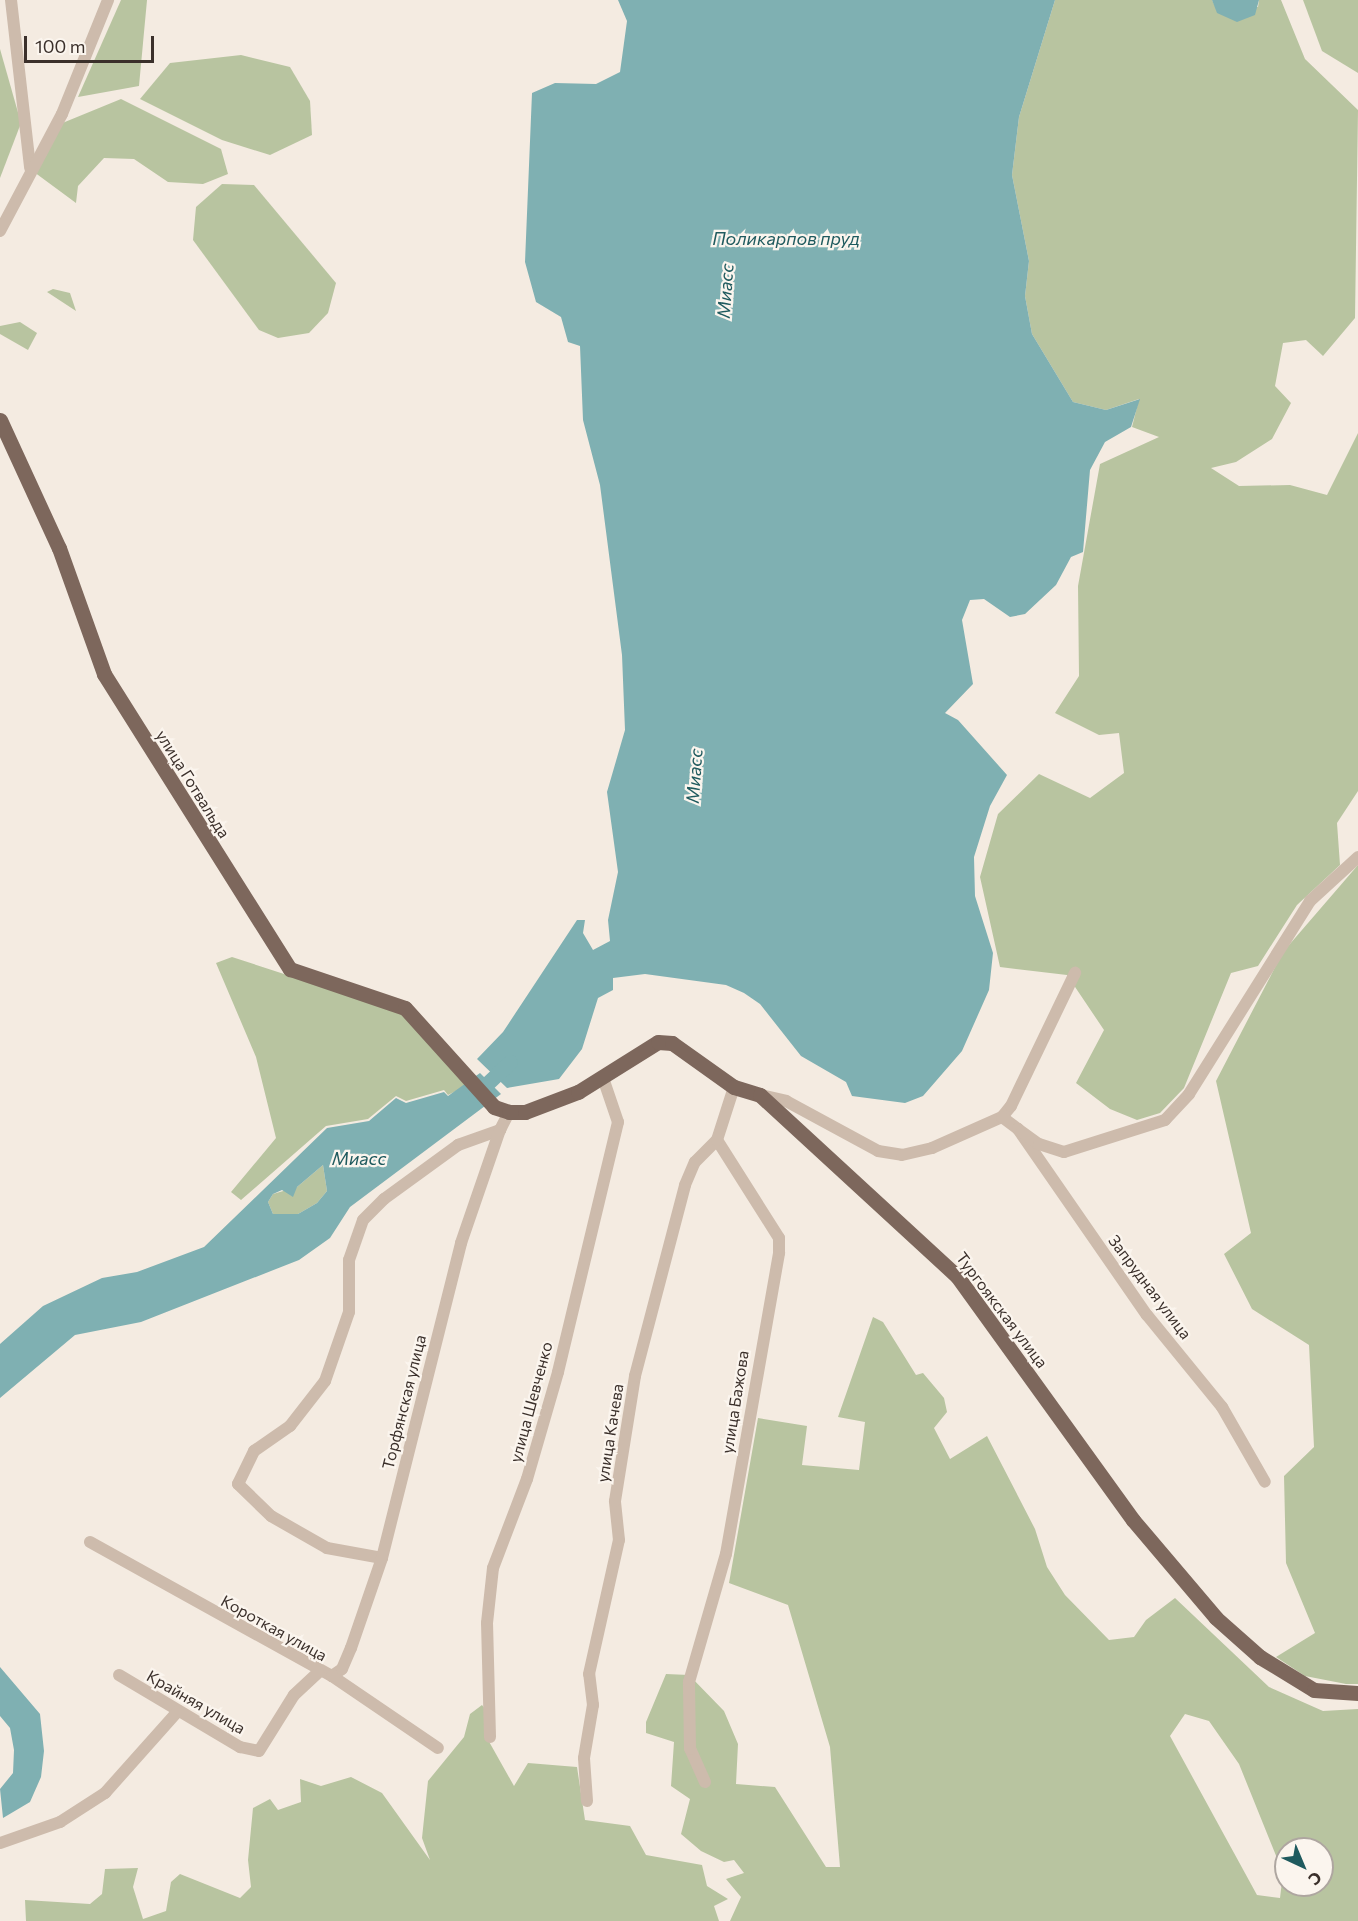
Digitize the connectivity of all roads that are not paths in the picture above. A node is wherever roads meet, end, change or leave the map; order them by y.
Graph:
1 (10, 0) edge
2 (108, 0) edge
3 (30, 169) junction
4 (0, 231) edge
5 (0, 420) edge
6 (1358, 857) edge
7 (1075, 973) dead end
8 (603, 1078) junction
9 (734, 1087) junction
10 (760, 1095) junction
11 (509, 1112) junction
12 (1002, 1117) junction
13 (1018, 1129) junction
14 (500, 1130) junction
15 (717, 1140) junction
16 (1265, 1482) dead end
17 (90, 1542) dead end
18 (382, 1558) junction
19 (318, 1673) junction
20 (119, 1675) dead end
21 (332, 1676) junction
22 (1358, 1693) edge
23 (178, 1711) junction
24 (490, 1737) dead end
25 (438, 1748) dead end
26 (705, 1782) dead end
27 (587, 1801) dead end
28 (0, 1843) edge

1 - 3 street
2 - 3 street
3 - 4 street
5 - 11 main road, улица Готвальда
6 - 13 street
7 - 12 street
8 - 9 main road, Тургоякская улица
8 - 11 main road, Тургоякская улица
8 - 24 street, улица Шевченко
9 - 10 main road, Тургоякская улица
9 - 15 street, улица Качева
10 - 12 street
10 - 22 main road, Тургоякская улица
11 - 14 street, Торфянская улица
12 - 13 street, Запрудная улица
13 - 16 street, Запрудная улица
14 - 18 street, Торфянская улица
14 - 18 street
15 - 26 street, улица Бажова
15 - 27 street, улица Качева
17 - 19 street, Короткая улица
18 - 21 street, Торфянская улица
19 - 21 street, Короткая улица
19 - 23 street, Крайняя улица
20 - 23 street, Крайняя улица
21 - 25 street, Короткая улица
23 - 28 street

